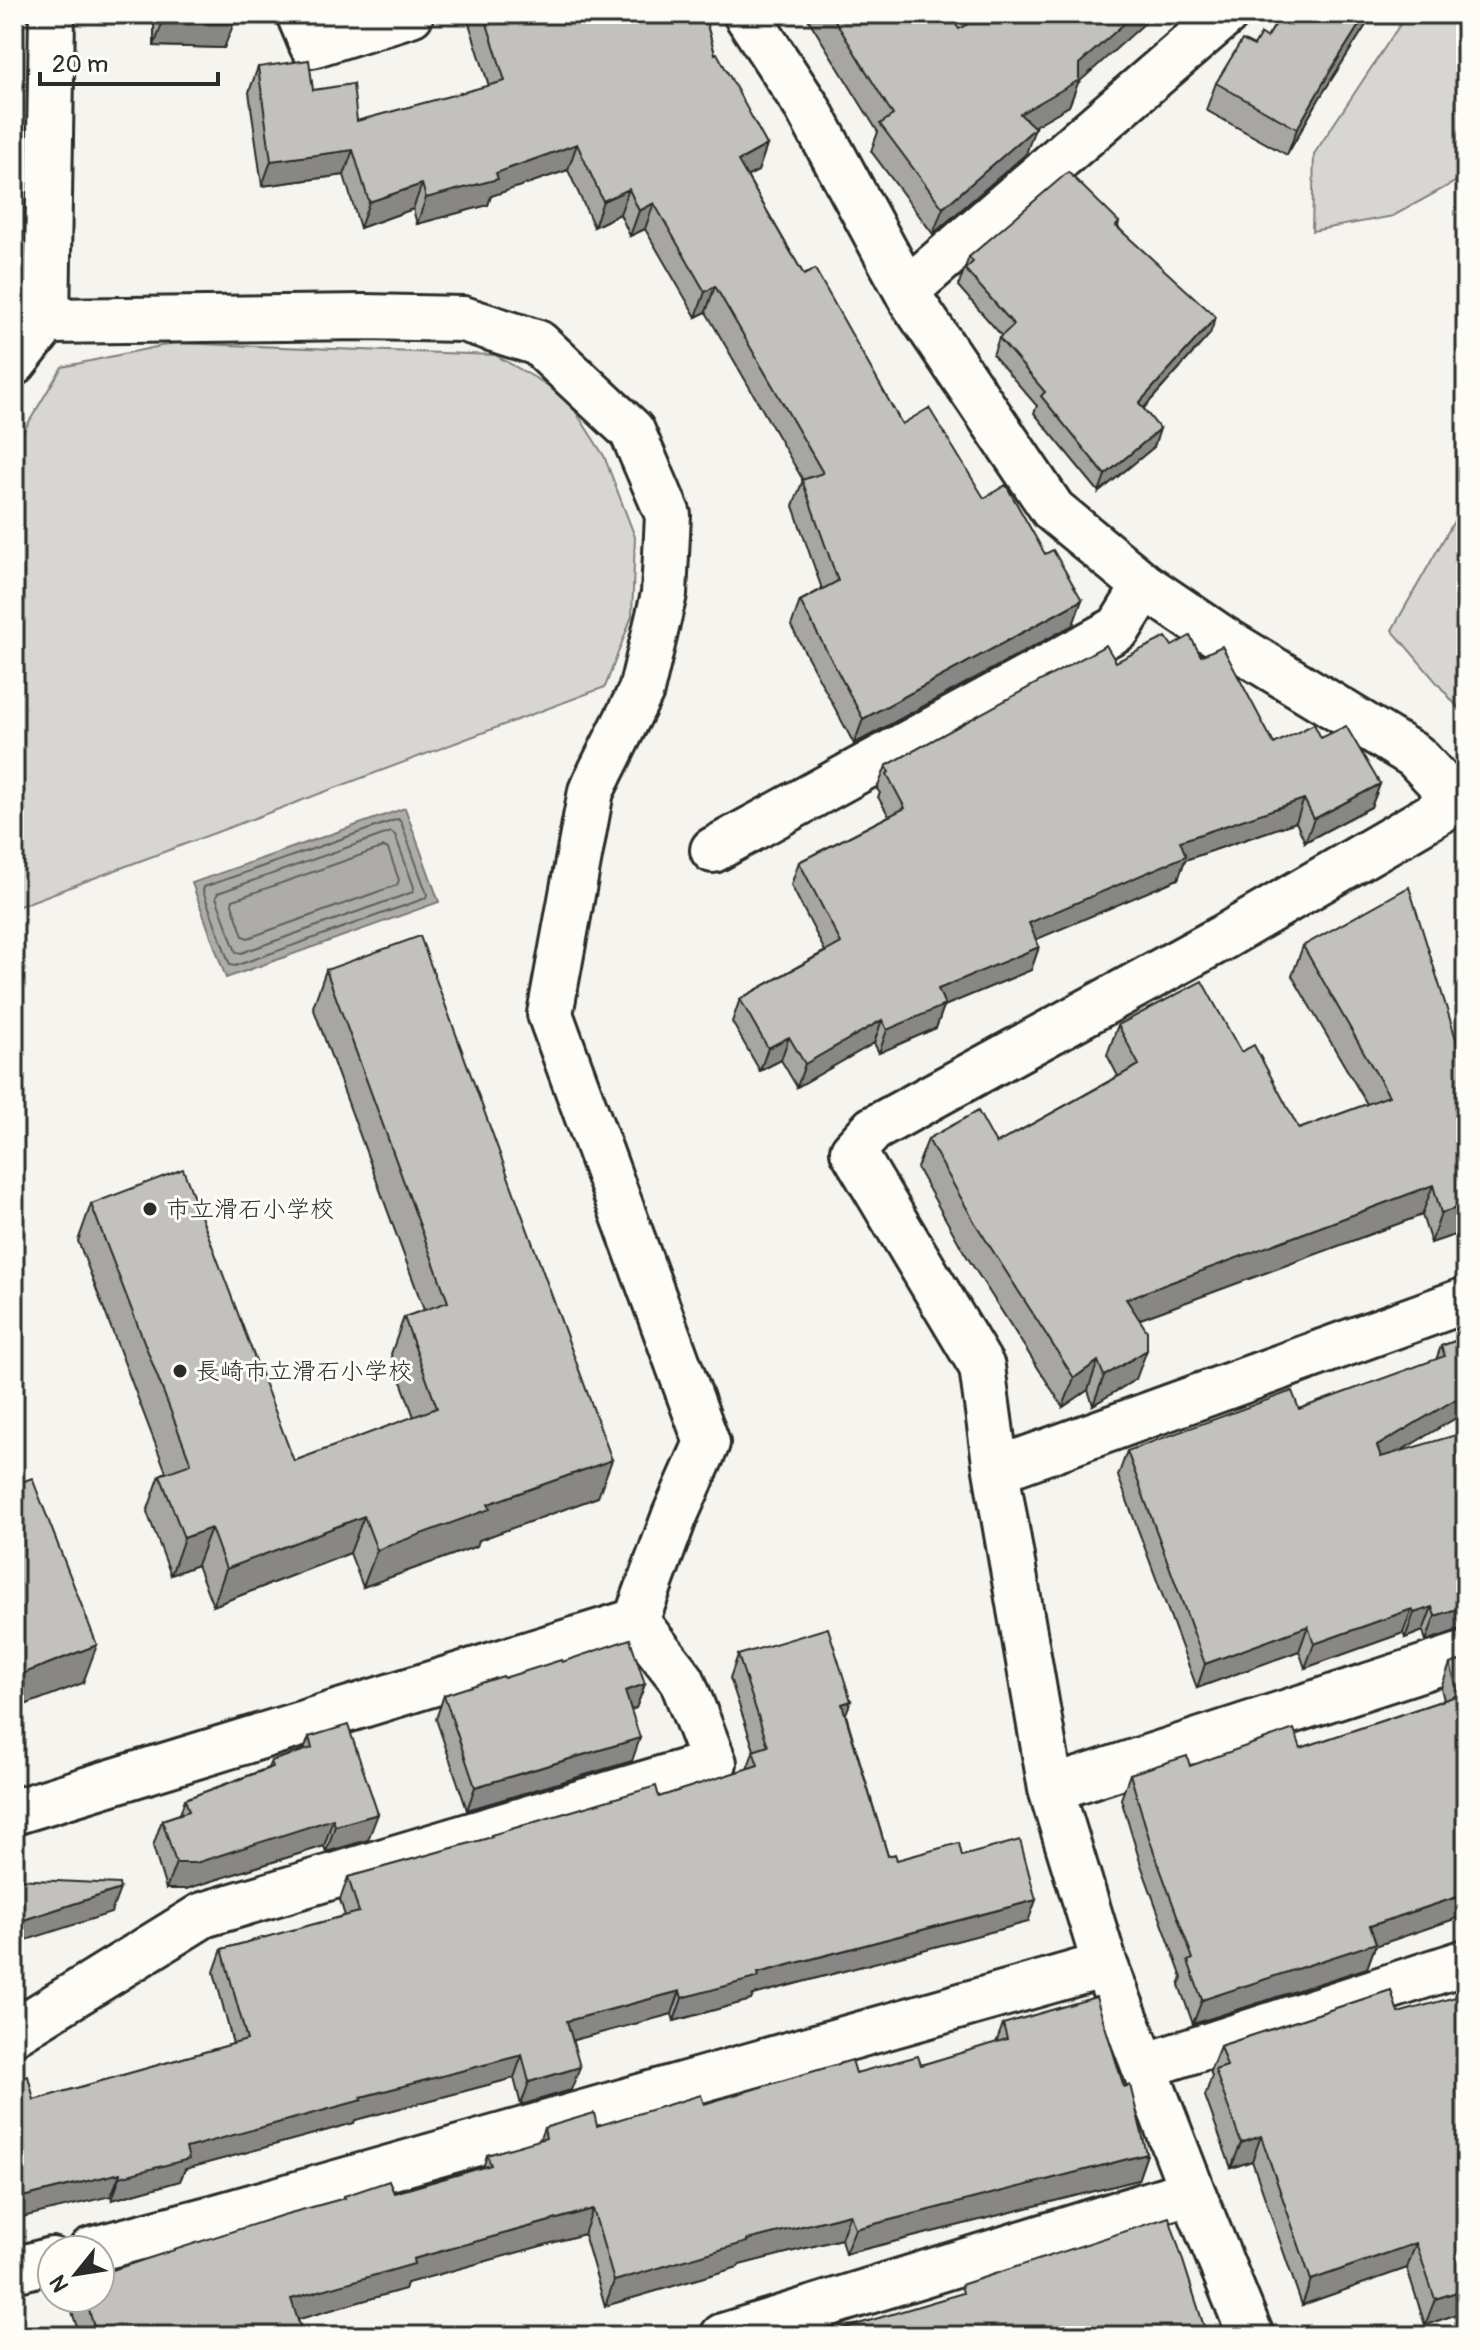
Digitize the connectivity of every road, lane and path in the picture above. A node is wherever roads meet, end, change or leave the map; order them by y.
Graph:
1 (52, 14) edge
2 (299, 14) edge
3 (411, 14) edge
4 (746, 14) edge
5 (1226, 14) edge
6 (907, 290) junction
7 (47, 321) junction
8 (14, 363) edge
9 (1145, 586) junction
10 (713, 850) dead end
11 (1466, 1300) edge
12 (996, 1470) junction
13 (636, 1621) junction
14 (1466, 1654) edge
15 (1051, 1789) junction
16 (14, 1812) edge
17 (1466, 1962) edge
18 (1105, 1965) junction
19 (14, 2032) edge
20 (1145, 2066) junction
21 (1192, 2191) junction
22 (116, 2243) edge
23 (36, 2264) edge
24 (14, 2270) edge
25 (723, 2336) edge
26 (1251, 2336) edge

1 - 7 street
2 - 3 street
4 - 6 street
5 - 6 street
6 - 9 street
7 - 8 street
7 - 13 street
9 - 10 street
9 - 12 street
11 - 12 street
12 - 15 street
13 - 16 street
13 - 19 street
14 - 15 street
15 - 18 street
17 - 20 street
18 - 20 street
18 - 22 street
20 - 21 street
21 - 25 street
21 - 26 street
23 - 24 street

